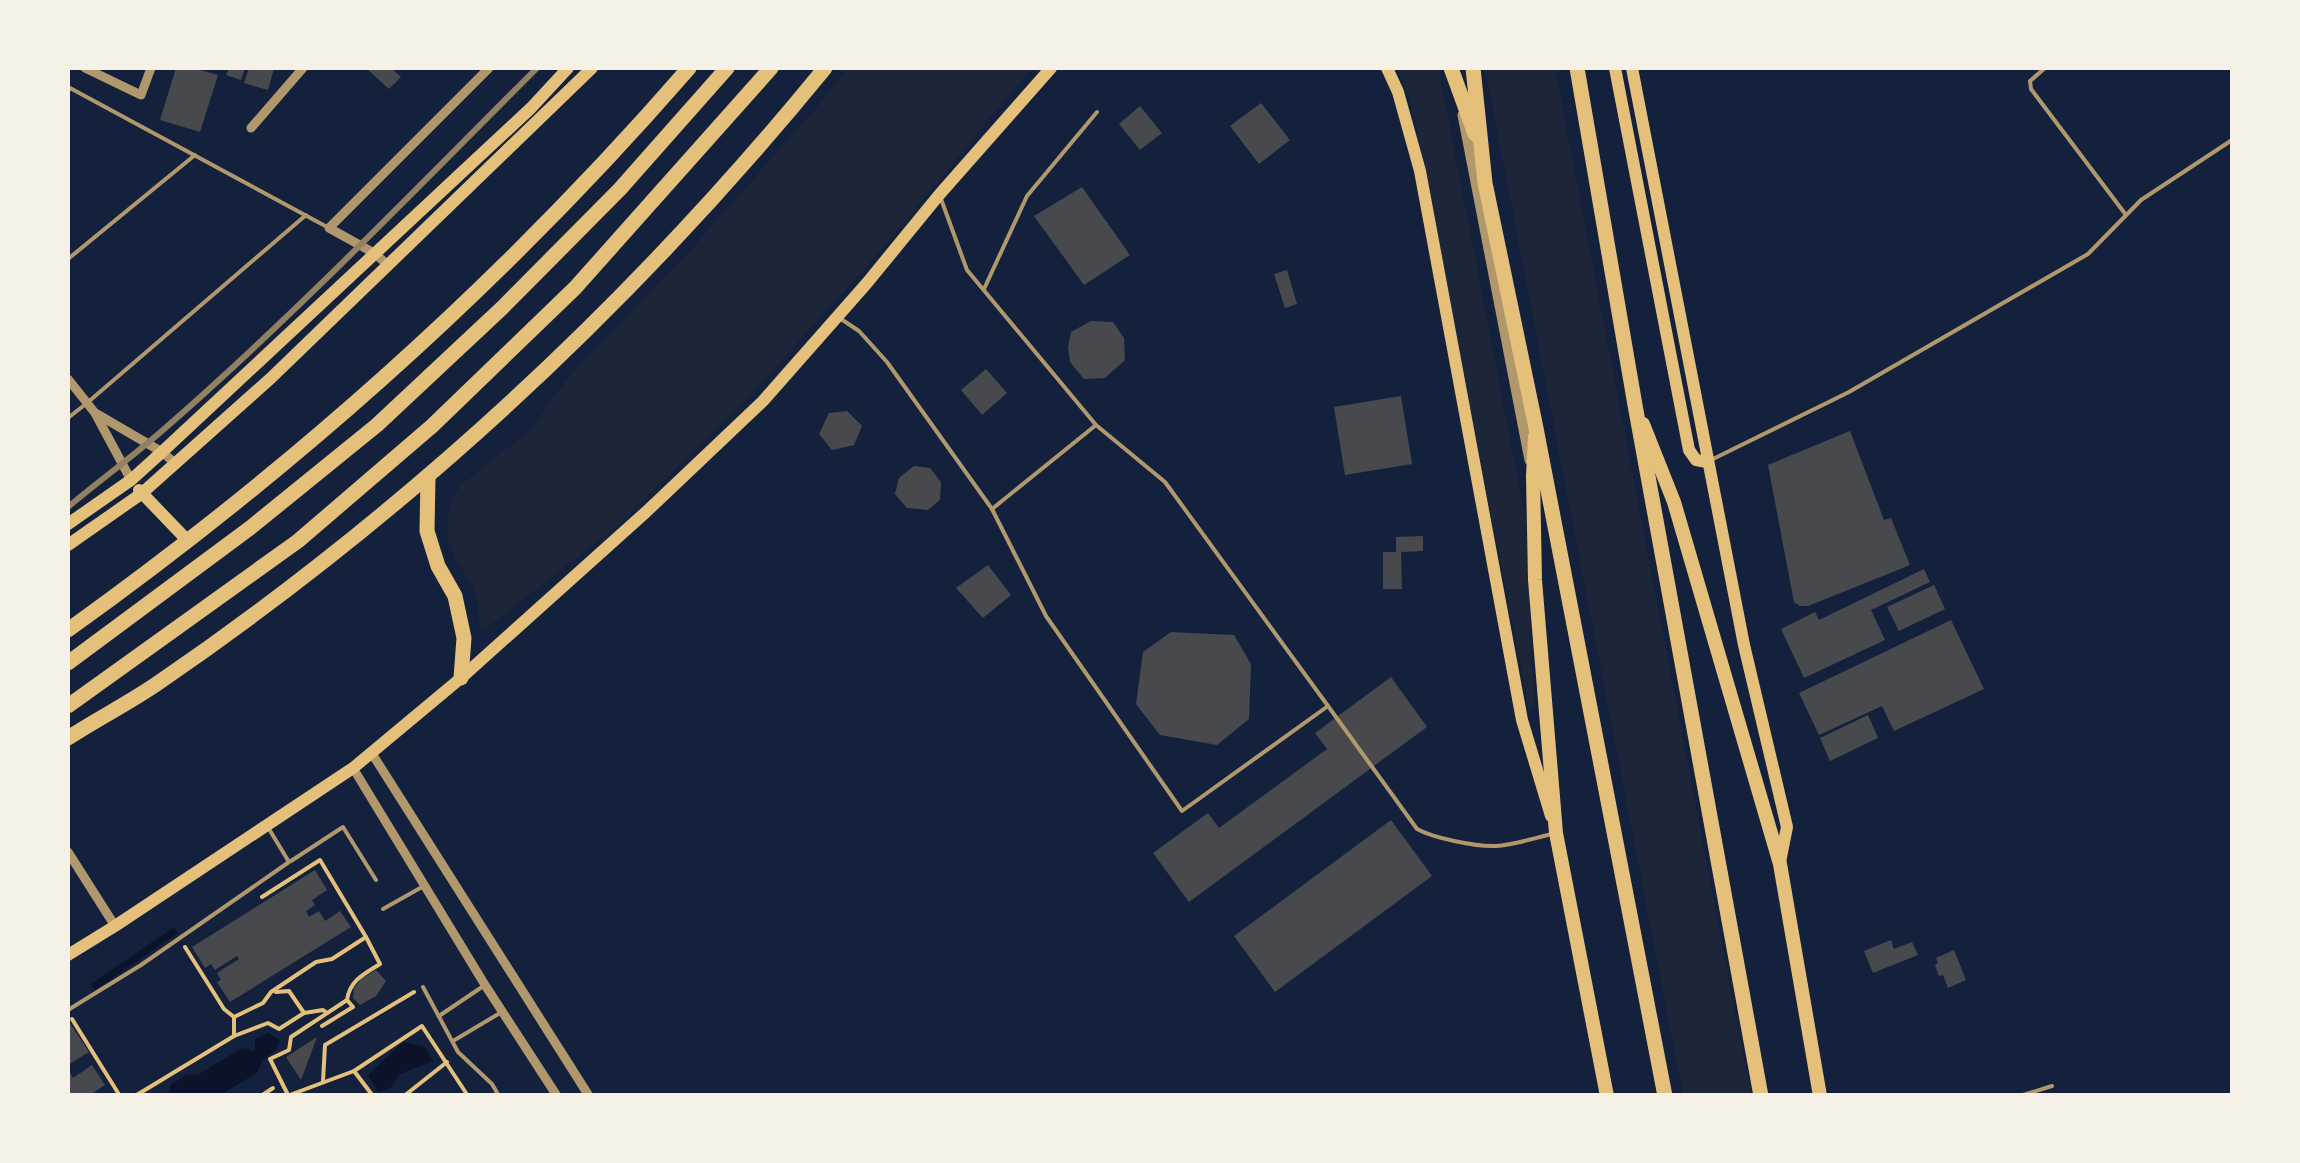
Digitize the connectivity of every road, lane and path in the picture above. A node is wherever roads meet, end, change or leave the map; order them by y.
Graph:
1 (86, 68) edge
2 (151, 68) edge
3 (303, 68) edge
4 (489, 68) edge
5 (568, 68) edge
6 (592, 68) edge
7 (689, 68) edge
8 (727, 68) edge
9 (771, 68) edge
10 (809, 68) edge
11 (824, 68) edge
12 (1050, 68) edge
13 (1387, 68) edge
14 (1451, 68) edge
15 (1472, 68) edge
16 (1578, 68) edge
17 (1614, 68) edge
18 (1632, 68) edge
19 (2045, 68) edge
20 (1457, 86) junction
21 (68, 90) edge
22 (806, 90) junction
23 (1097, 112) dead end
24 (251, 128) dead end
25 (2232, 140) edge
26 (1482, 154) junction
27 (194, 155) junction
28 (939, 195) junction
29 (2126, 214) junction
30 (306, 215) junction
31 (329, 228) junction
32 (374, 253) junction
33 (68, 259) edge
34 (387, 264) junction
35 (984, 289) junction
36 (837, 317) junction
37 (68, 380) edge
38 (87, 404) junction
39 (1634, 405) junction
40 (94, 413) junction
41 (68, 418) edge
42 (1535, 423) junction
43 (1096, 425) junction
44 (162, 452) junction
45 (1707, 462) junction
46 (176, 464) junction
47 (428, 476) junction
48 (1533, 476) junction
49 (131, 480) junction
50 (142, 494) junction
51 (992, 508) junction
52 (68, 524) edge
53 (188, 541) junction
54 (68, 545) edge
55 (68, 630) edge
56 (95, 644) junction
57 (68, 647) edge
58 (68, 663) edge
59 (461, 678) junction
60 (68, 706) edge
61 (1328, 706) junction
62 (68, 738) edge
63 (371, 752) junction
64 (353, 768) junction
65 (267, 826) junction
66 (1556, 834) junction
67 (68, 852) edge
68 (289, 862) junction
69 (1780, 864) junction
70 (376, 880) dead end
71 (424, 886) junction
72 (260, 898) dead end
73 (383, 909) dead end
74 (115, 926) junction
75 (366, 937) junction
76 (185, 946) dead end
77 (68, 955) edge
78 (485, 985) junction
79 (423, 987) dead end
80 (272, 992) junction
81 (414, 992) dead end
82 (347, 1000) junction
83 (68, 1010) edge
84 (502, 1012) junction
85 (304, 1013) junction
86 (327, 1013) junction
87 (440, 1016) junction
88 (234, 1017) junction
89 (68, 1022) edge
90 (322, 1026) dead end
91 (234, 1036) junction
92 (452, 1041) junction
93 (447, 1062) junction
94 (354, 1072) junction
95 (323, 1081) junction
96 (2052, 1086) dead end
97 (273, 1088) dead end
98 (288, 1095) edge
99 (120, 1096) edge
100 (135, 1096) edge
101 (261, 1096) edge
102 (373, 1096) edge
103 (404, 1096) edge
104 (468, 1096) edge
105 (499, 1096) edge
106 (557, 1096) edge
107 (589, 1096) edge
108 (1607, 1096) edge
109 (1665, 1096) edge
110 (1761, 1096) edge
111 (1820, 1096) edge
112 (2020, 1096) edge

1 - 2 street
3 - 24 street
4 - 31 street
5 - 32 main road
6 - 34 main road
7 - 53 highway
8 - 56 highway
9 - 60 highway
10 - 22 highway
11 - 22 highway
12 - 28 main road
13 - 66 main road
14 - 20 highway
15 - 26 highway
16 - 39 highway
17 - 45 main road
18 - 45 main road
19 - 29 lane
20 - 26 highway
20 - 48 street
21 - 27 lane
22 - 47 highway
23 - 35 lane
25 - 29 lane
26 - 42 highway
27 - 30 lane
27 - 33 lane
28 - 35 lane
28 - 36 main road
29 - 45 lane
30 - 31 lane
30 - 38 lane
31 - 32 street
32 - 34 street
32 - 44 main road
34 - 46 main road
35 - 43 lane
36 - 51 lane
36 - 59 main road
37 - 38 street
38 - 40 street
38 - 41 lane
39 - 69 main road
39 - 110 highway
40 - 44 street
40 - 49 street
42 - 48 main road
42 - 109 highway
43 - 51 lane
43 - 61 lane
44 - 46 street
44 - 49 main road
45 - 69 main road
46 - 50 main road
47 - 59 highway
47 - 62 highway
48 - 66 main road
49 - 50 main road
49 - 52 main road
50 - 53 main road
50 - 54 main road
51 - 61 lane
53 - 55 highway
56 - 57 highway
56 - 58 highway
59 - 63 main road
61 - 66 lane
63 - 64 main road
63 - 107 street
64 - 65 main road
64 - 71 street
65 - 68 lane
65 - 74 main road
66 - 108 main road
67 - 74 street
68 - 70 lane
68 - 83 lane
69 - 111 main road
71 - 73 lane
71 - 78 street
72 - 75 path
74 - 77 main road
75 - 80 path
75 - 82 path
76 - 88 path
78 - 84 street
78 - 87 lane
79 - 87 lane
80 - 85 path
80 - 88 path
81 - 95 path
82 - 86 path
82 - 90 path
84 - 92 lane
84 - 106 street
85 - 86 path
85 - 91 path
86 - 98 path
87 - 92 lane
88 - 91 path
89 - 99 path
91 - 100 path
92 - 105 lane
93 - 94 path
93 - 103 path
93 - 104 path
94 - 95 path
94 - 102 path
95 - 98 path
96 - 112 lane
97 - 101 path

